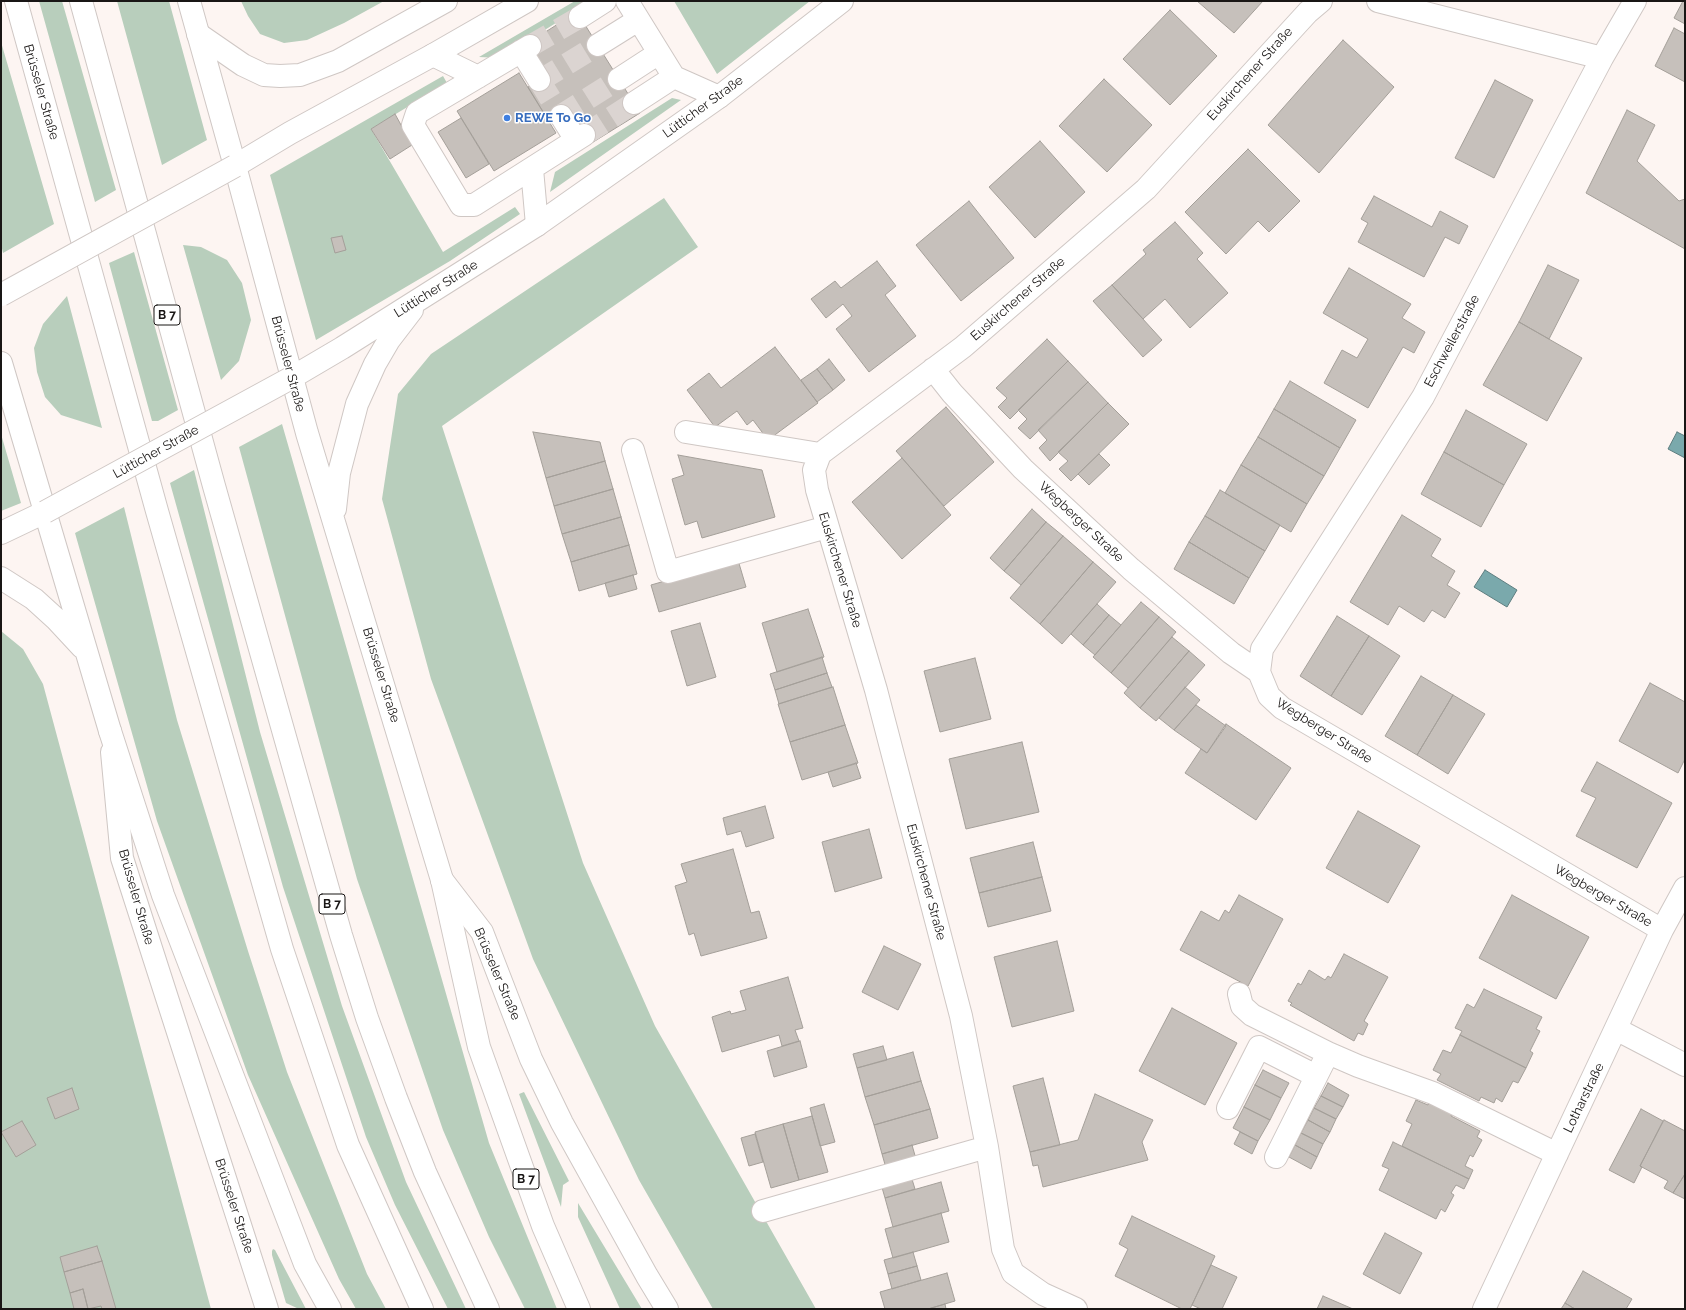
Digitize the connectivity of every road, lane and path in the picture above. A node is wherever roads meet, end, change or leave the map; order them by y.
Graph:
1 (16, 1) edge
2 (81, 1) edge
3 (189, 1) edge
4 (446, 1) edge
5 (527, 1) edge
6 (605, 1) edge
7 (627, 1) edge
8 (842, 1) edge
9 (1321, 1) edge
10 (1378, 1) edge
11 (1635, 1) edge
12 (580, 17) tunnel mouth
13 (638, 20) junction
14 (198, 34) junction
15 (598, 45) tunnel mouth
16 (659, 53) junction
17 (433, 55) junction
18 (1602, 58) junction
19 (478, 77) junction
20 (674, 77) junction
21 (619, 79) tunnel mouth
22 (538, 80) tunnel mouth
23 (719, 97) junction
24 (634, 103) tunnel mouth
25 (561, 116) tunnel mouth
26 (235, 166) junction
27 (532, 169) junction
28 (537, 225) junction
29 (1, 295) edge
30 (420, 299) junction
31 (1, 363) edge
32 (933, 369) junction
33 (291, 378) junction
34 (686, 432) dead end
35 (633, 450) dead end
36 (820, 454) junction
37 (45, 512) junction
38 (334, 517) junction
39 (827, 527) junction
40 (1, 533) edge
41 (1, 578) edge
42 (86, 650) junction
43 (1259, 672) junction
44 (110, 731) junction
45 (442, 880) junction
46 (1685, 888) edge
47 (1662, 930) junction
48 (1239, 994) dead end
49 (1616, 1029) junction
50 (1328, 1053) junction
51 (1685, 1065) edge
52 (1316, 1076) junction
53 (1228, 1108) dead end
54 (986, 1147) junction
55 (1557, 1154) junction
56 (1276, 1157) dead end
57 (763, 1211) dead end
58 (268, 1309) edge
59 (330, 1309) edge
60 (422, 1309) edge
61 (488, 1309) edge
62 (578, 1309) edge
63 (667, 1309) edge
64 (1076, 1309) edge
65 (1484, 1309) edge

1 - 60 main road, Brüsseler Straße
2 - 61 main road, B 7
3 - 14 main road, Brüsseler Straße
4 - 14 main road
5 - 17 main road
6 - 12 main road
7 - 13 main road
8 - 23 main road, Lütticher Straße
9 - 32 main road, Euskirchener Straße
10 - 18 main road
11 - 18 main road, Eschweilerstraße
13 - 15 main road
13 - 16 main road
14 - 26 main road, Brüsseler Straße
16 - 20 main road
16 - 21 main road
17 - 19 main road
17 - 26 main road
18 - 43 main road, Eschweilerstraße
19 - 22 main road
19 - 27 main road
20 - 23 main road
20 - 24 main road
23 - 28 main road, Lütticher Straße
25 - 27 main road
26 - 29 main road, bridge
26 - 33 main road, Brüsseler Straße
27 - 28 main road
28 - 30 main road, Lütticher Straße
30 - 33 main road, Lütticher Straße
30 - 38 main road
31 - 37 main road, Brüsseler Straße
32 - 36 main road, Euskirchener Straße
32 - 43 main road, Wegberger Straße
33 - 37 main road, Lütticher Straße, bridge
33 - 38 main road, Brüsseler Straße
34 - 36 main road
35 - 39 main road
36 - 39 main road, Euskirchener Straße
37 - 40 main road, Lütticher Straße
37 - 42 main road, Brüsseler Straße
38 - 45 main road, Brüsseler Straße
39 - 54 main road, Euskirchener Straße
41 - 42 main road
42 - 44 main road, Brüsseler Straße
43 - 47 main road, Wegberger Straße
44 - 58 main road, Brüsseler Straße
44 - 59 main road
45 - 62 main road, B 7
45 - 63 main road, Brüsseler Straße
46 - 47 main road, Lotharstraße
47 - 49 main road, Lotharstraße
48 - 50 main road
49 - 51 main road
49 - 55 main road, Lotharstraße
50 - 52 main road
50 - 55 main road
52 - 53 main road
52 - 56 main road
54 - 57 main road
54 - 64 main road, Euskirchener Straße
55 - 65 main road, Lotharstraße

